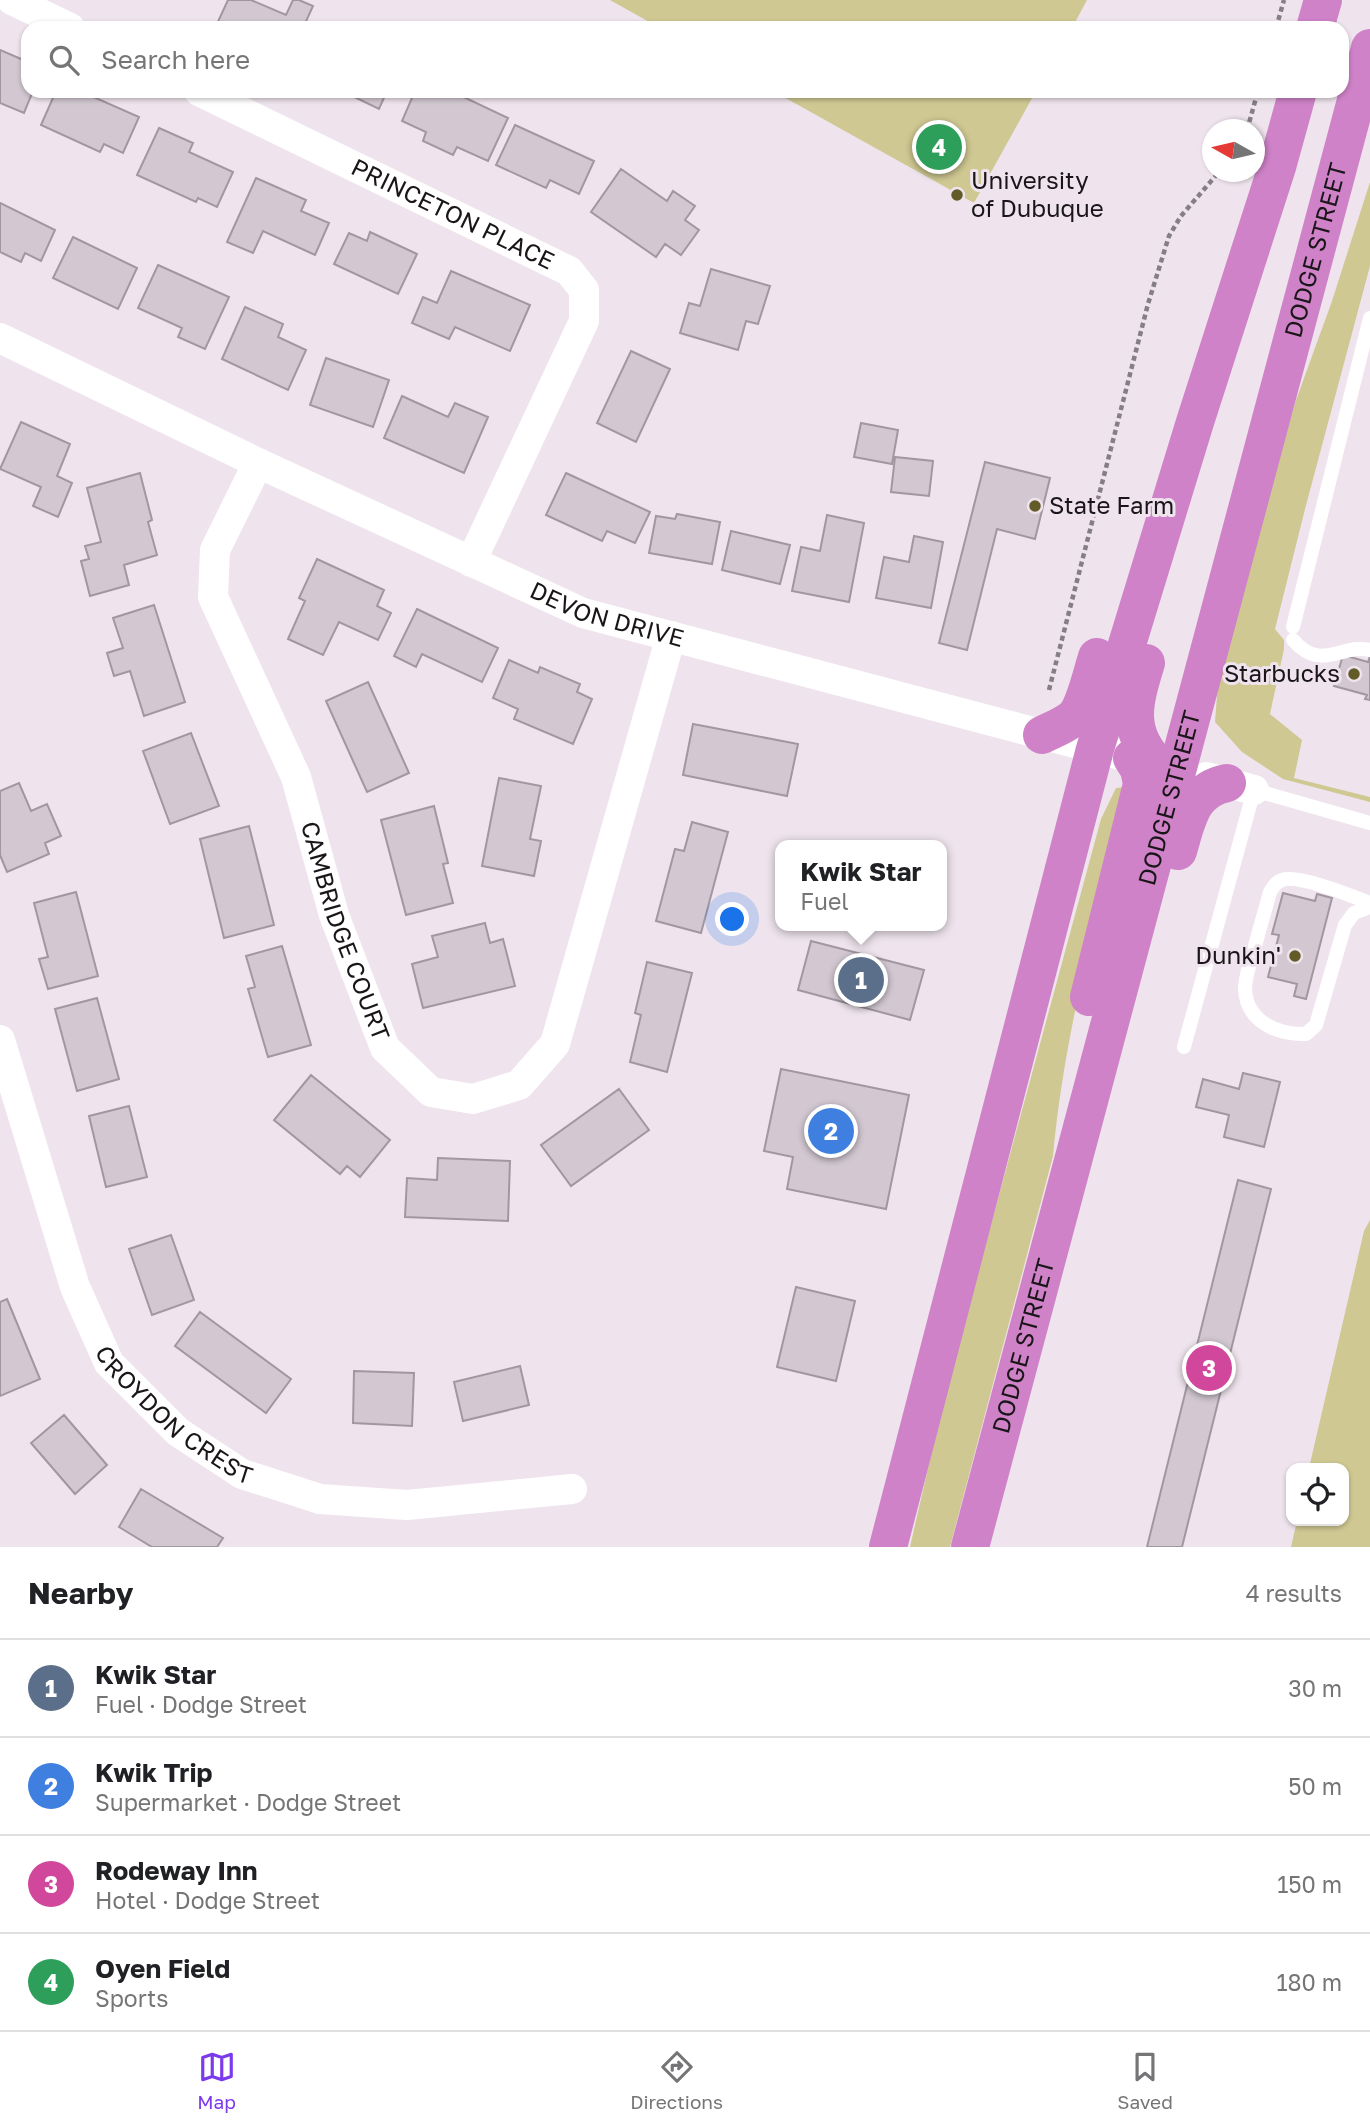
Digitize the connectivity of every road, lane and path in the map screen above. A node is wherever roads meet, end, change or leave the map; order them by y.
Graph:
1 (12, 0) edge
2 (1284, 0) edge
3 (56, 21) edge
4 (1278, 21) edge
5 (1370, 48) edge
6 (213, 98) edge
7 (1256, 98) edge
8 (1296, 98) edge
9 (1250, 119) edge
10 (1210, 182) edge
11 (1370, 318) edge
12 (1227, 321) junction
13 (0, 338) edge
14 (258, 463) junction
15 (471, 562) junction
16 (671, 636) junction
17 (1370, 650) edge
18 (1047, 697) dead end
19 (1042, 734) junction
20 (1096, 749) junction
21 (1155, 764) junction
22 (1240, 787) junction
23 (1370, 823) edge
24 (1370, 905) edge
25 (0, 1040) edge
26 (1184, 1047) dead end
27 (1076, 1146) junction
28 (572, 1489) dead end
29 (889, 1546) edge
30 (970, 1547) edge

1 - 3 street
2 - 4 path
5 - 21 highway, DODGE STREET
6 - 15 street, PRINCETON PLACE
7 - 9 path
8 - 12 highway
10 - 18 path
11 - 17 lane
12 - 19 highway
12 - 20 highway
12 - 21 highway
13 - 14 street, DEVON DRIVE
14 - 15 street, DEVON DRIVE
14 - 16 street, CAMBRIDGE COURT
15 - 16 street, DEVON DRIVE
16 - 19 street, DEVON DRIVE
19 - 20 street, DEVON DRIVE
20 - 21 street, DEVON DRIVE
20 - 29 highway
21 - 22 street, DEVON DRIVE
21 - 27 highway
22 - 23 lane
22 - 26 lane
22 - 27 highway
24 - 24 lane
25 - 28 street, CROYDON CREST
27 - 30 highway, DODGE STREET

